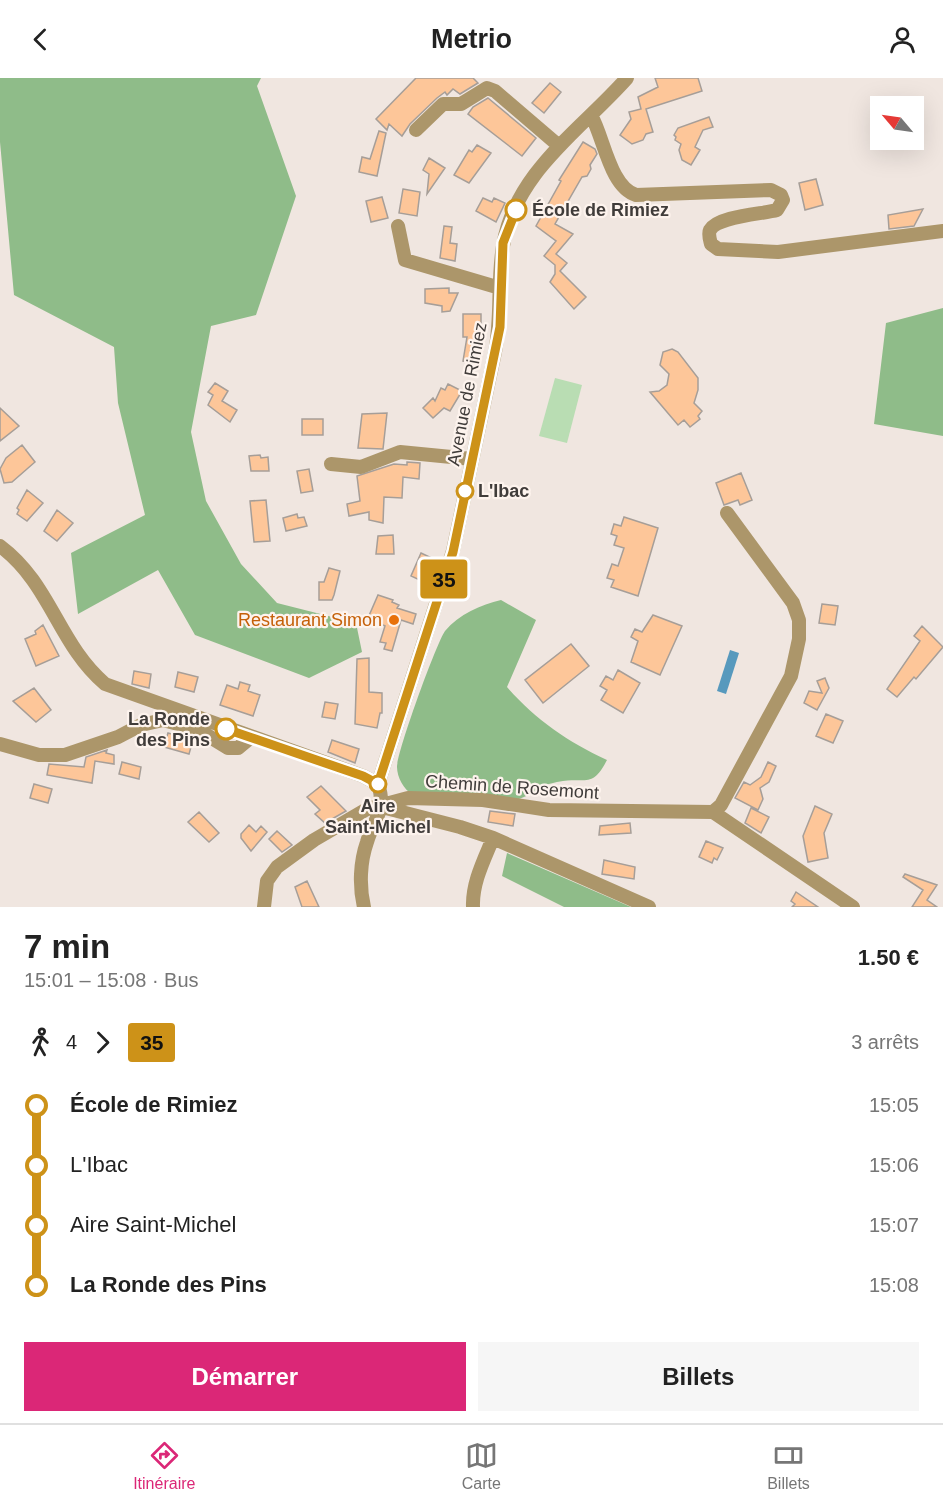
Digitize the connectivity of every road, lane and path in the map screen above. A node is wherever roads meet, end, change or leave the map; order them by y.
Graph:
1 (624, 79) edge
2 (591, 115) junction
3 (416, 130) dead end
4 (558, 146) junction
5 (398, 226) dead end
6 (943, 231) edge
7 (500, 288) junction
8 (472, 459) junction
9 (331, 464) dead end
10 (727, 513) dead end
11 (0, 546) edge
12 (250, 738) junction
13 (0, 744) edge
14 (378, 784) junction
15 (382, 807) junction
16 (713, 812) junction
17 (493, 838) junction
18 (264, 907) edge
19 (364, 907) edge
20 (473, 907) edge
21 (649, 907) edge
22 (853, 907) edge

1 - 2 street, Avenue de Rimiez
2 - 4 street, Avenue de Rimiez
2 - 6 street
3 - 4 street
4 - 7 street, Avenue de Rimiez
5 - 7 street
7 - 8 street, Avenue de Rimiez
8 - 9 street
8 - 14 street, Avenue de Rimiez
10 - 16 street
11 - 12 street
12 - 13 street
12 - 14 street
14 - 15 street
15 - 16 street, Chemin de Rosemont
15 - 17 street
15 - 18 street, Chemin de Rosemont
15 - 19 street
16 - 22 street
17 - 20 street
17 - 21 street

